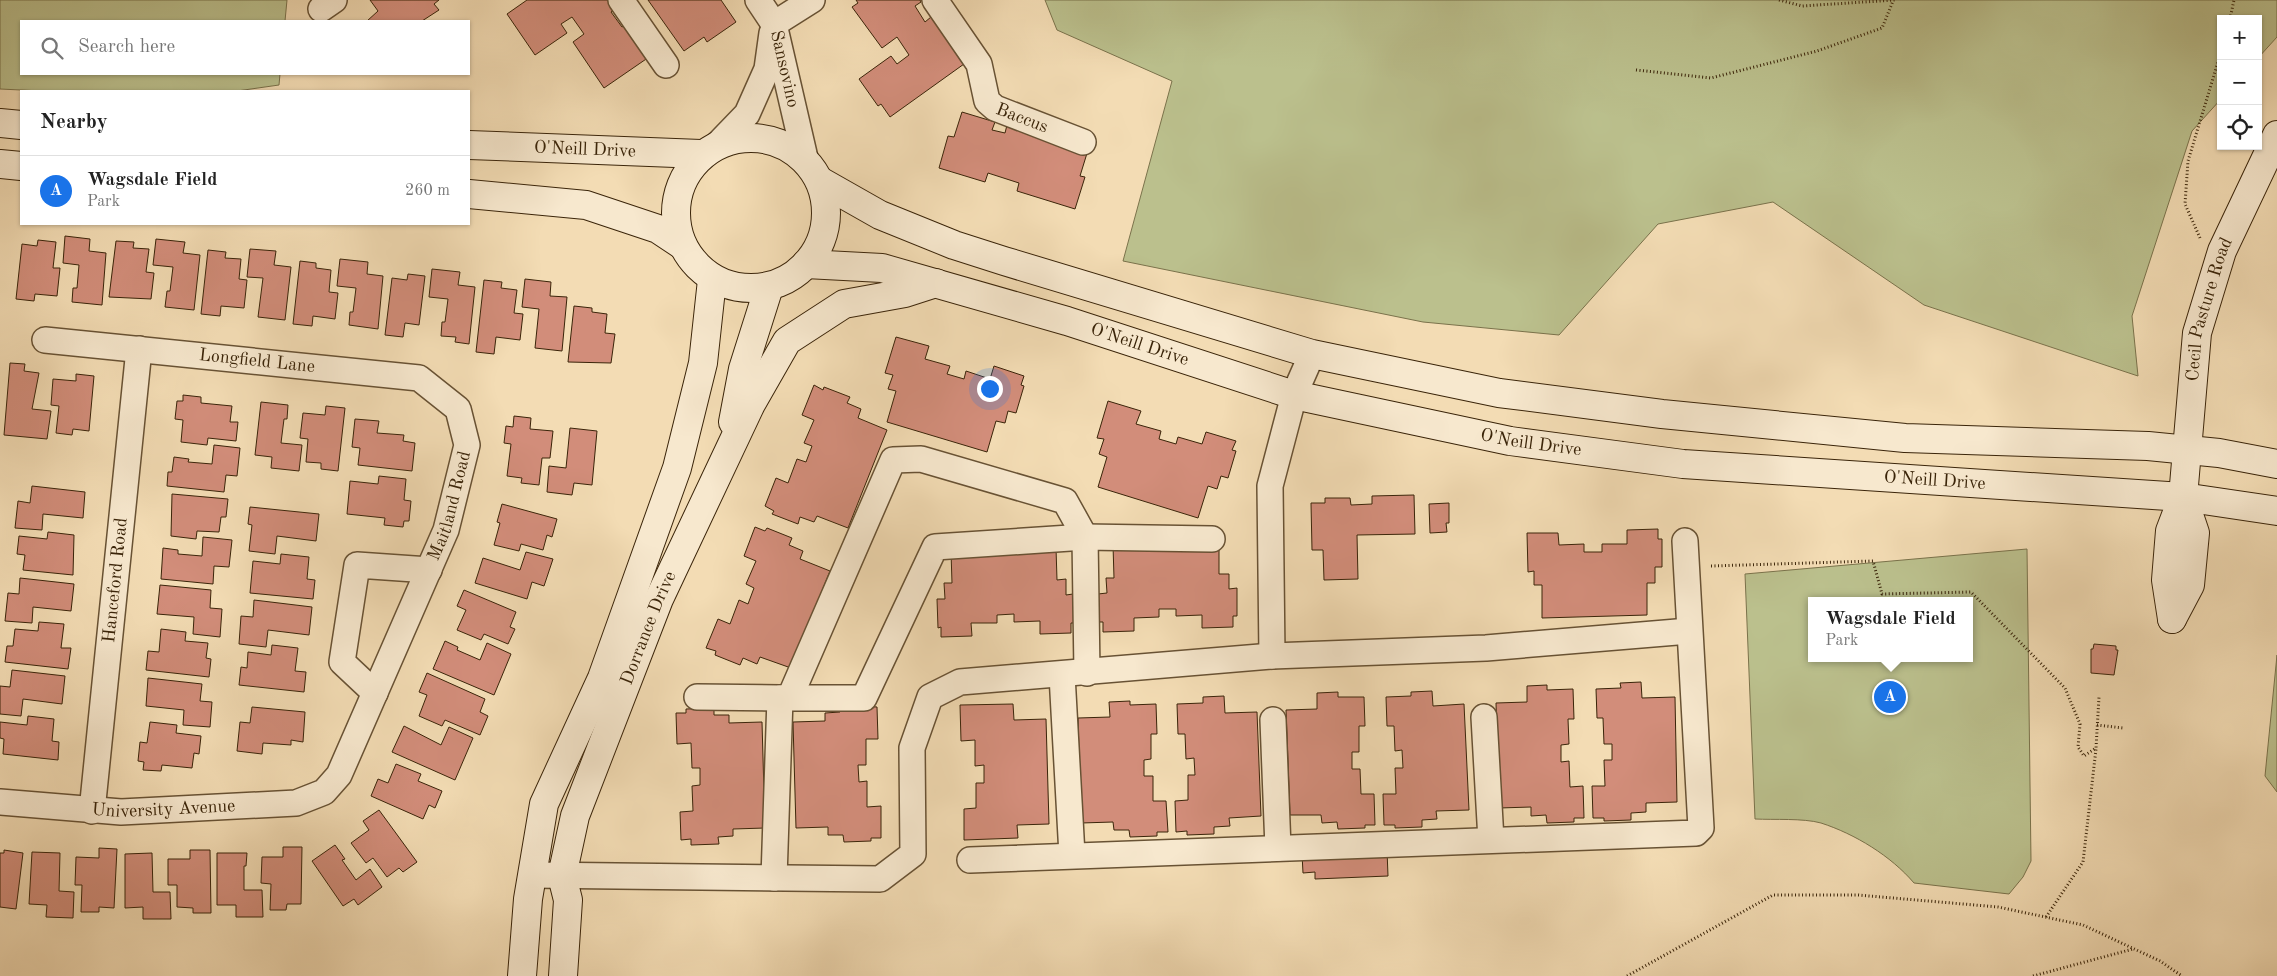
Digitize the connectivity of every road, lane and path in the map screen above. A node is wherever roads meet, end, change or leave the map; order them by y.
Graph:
1 (621, 0) edge
2 (758, 0) edge
3 (812, 0) edge
4 (935, 0) edge
5 (1779, 0) edge
6 (2234, 0) edge
7 (1894, 1) edge
8 (2231, 15) edge
9 (774, 24) junction
10 (2219, 60) edge
11 (666, 65) dead end
12 (1636, 70) dead end
13 (0, 123) edge
14 (20, 125) edge
15 (2277, 134) edge
16 (1083, 142) dead end
17 (470, 145) edge
18 (710, 149) junction
19 (805, 158) junction
20 (0, 164) edge
21 (20, 166) edge
22 (820, 180) junction
23 (470, 194) edge
24 (682, 245) junction
25 (2222, 251) junction
26 (806, 264) junction
27 (712, 280) junction
28 (936, 283) junction
29 (769, 287) junction
30 (45, 340) dead end
31 (139, 350) junction
32 (1312, 354) junction
33 (1294, 395) junction
34 (458, 410) joint
35 (733, 438) junction
36 (2185, 451) junction
37 (2277, 464) edge
38 (2183, 497) junction
39 (2277, 511) edge
40 (1085, 537) junction
41 (1212, 539) dead end
42 (1685, 541) dead end
43 (1686, 567) junction
44 (429, 570) junction
45 (1690, 631) junction
46 (1272, 656) junction
47 (1087, 673) junction
48 (1062, 675) junction
49 (375, 693) junction
50 (697, 697) dead end
51 (2099, 697) dead end
52 (785, 698) junction
53 (1484, 717) dead end
54 (1273, 720) dead end
55 (2097, 726) junction
56 (2122, 728) dead end
57 (2096, 748) junction
58 (324, 792) joint
59 (0, 802) edge
60 (92, 811) junction
61 (1491, 840) junction
62 (1278, 848) junction
63 (1072, 856) junction
64 (970, 860) dead end
65 (532, 875) junction
66 (562, 876) junction
67 (774, 878) junction
68 (2046, 918) junction
69 (2133, 948) junction
70 (1629, 975) edge
71 (522, 976) edge
72 (563, 976) edge
73 (1637, 976) edge
74 (2033, 976) edge
75 (2182, 976) edge

1 - 11 street
2 - 9 street
3 - 9 street
4 - 16 street, Baccus
5 - 7 path
6 - 8 path
7 - 12 path
9 - 18 street, Sansovino
9 - 19 street, Sansovino
10 - 25 path
13 - 14 main road
15 - 25 main road, Cecil Pasture Road
17 - 18 main road, O'Neill Drive
18 - 19 main road, O'Neill Drive
18 - 24 main road, O'Neill Drive
19 - 22 main road, O'Neill Drive
20 - 21 main road
22 - 26 main road, O'Neill Drive
22 - 32 main road, O'Neill Drive
23 - 24 main road, O'Neill Drive
24 - 27 main road, O'Neill Drive
25 - 36 main road, Cecil Pasture Road
26 - 28 main road, O'Neill Drive
26 - 29 main road, O'Neill Drive
27 - 29 main road, O'Neill Drive
27 - 65 main road, Dorrance Drive
28 - 33 main road, O'Neill Drive
28 - 35 main road
29 - 35 main road, Dorrance Drive
30 - 31 street, Longfield Lane
31 - 34 street, Longfield Lane
31 - 60 street, Hanceford Road
32 - 33 street
32 - 36 main road, O'Neill Drive
33 - 38 main road, O'Neill Drive
33 - 46 street
34 - 44 street, Maitland Road
35 - 66 main road, Dorrance Drive
36 - 37 main road, O'Neill Drive
36 - 38 main road, Cecil Pasture Road
38 - 39 main road, O'Neill Drive
40 - 41 street
40 - 47 street
40 - 52 street
40 - 52 street
42 - 43 street
43 - 45 street
43 - 57 path
44 - 49 street, Maitland Road
44 - 49 street, Maitland Road
45 - 46 street
45 - 61 street
46 - 47 street
47 - 48 street
48 - 63 street
48 - 67 street
49 - 58 street, Maitland Road
50 - 52 street
51 - 55 path
52 - 67 street
53 - 61 street
54 - 62 street
55 - 56 path
55 - 57 path
57 - 68 path
58 - 60 street, University Avenue
59 - 60 street, University Avenue
61 - 62 street
62 - 63 street
63 - 64 street
65 - 66 street
65 - 71 main road, Dorrance Drive
66 - 67 street
66 - 72 main road, Dorrance Drive
68 - 69 path
68 - 70 path
69 - 74 path
69 - 75 path
70 - 73 path

